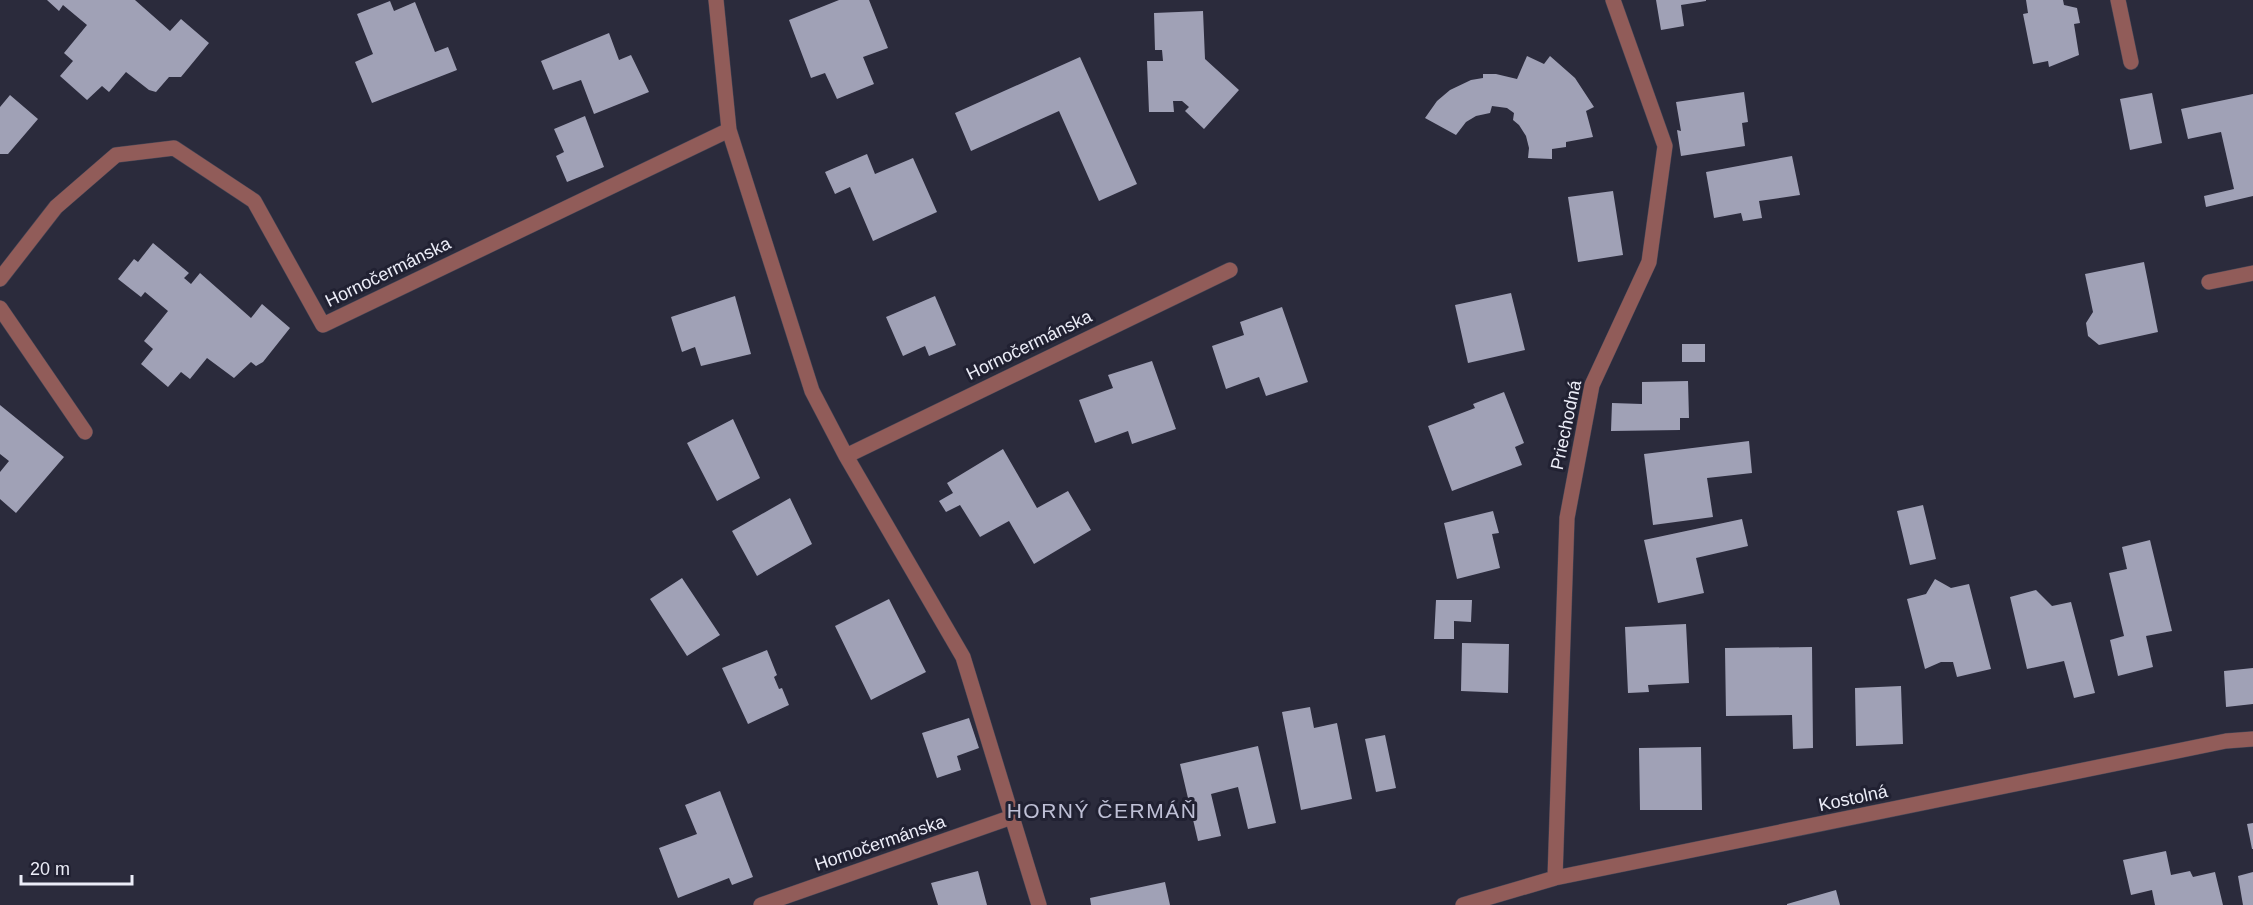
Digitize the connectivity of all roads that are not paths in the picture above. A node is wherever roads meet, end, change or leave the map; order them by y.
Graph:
1 (716, 0) edge
2 (1613, 0) edge
3 (2118, 0) edge
4 (2131, 62) dead end
5 (729, 130) junction
6 (1230, 270) dead end
7 (2253, 273) edge
8 (0, 279) edge
9 (2209, 282) dead end
10 (0, 308) edge
11 (85, 432) dead end
12 (846, 456) junction
13 (2253, 740) edge
14 (1012, 817) junction
15 (1555, 878) junction
16 (761, 905) edge
17 (1039, 905) edge
18 (1463, 905) edge

1 - 5 street
2 - 15 street, Priechodná
3 - 4 street
5 - 8 street, Hornočermánska
5 - 12 street
6 - 12 street, Hornočermánska
7 - 9 street
10 - 11 street
12 - 14 street
13 - 15 street, Kostolná
14 - 16 street, Hornočermánska
14 - 17 street
15 - 18 street, Kostolná

